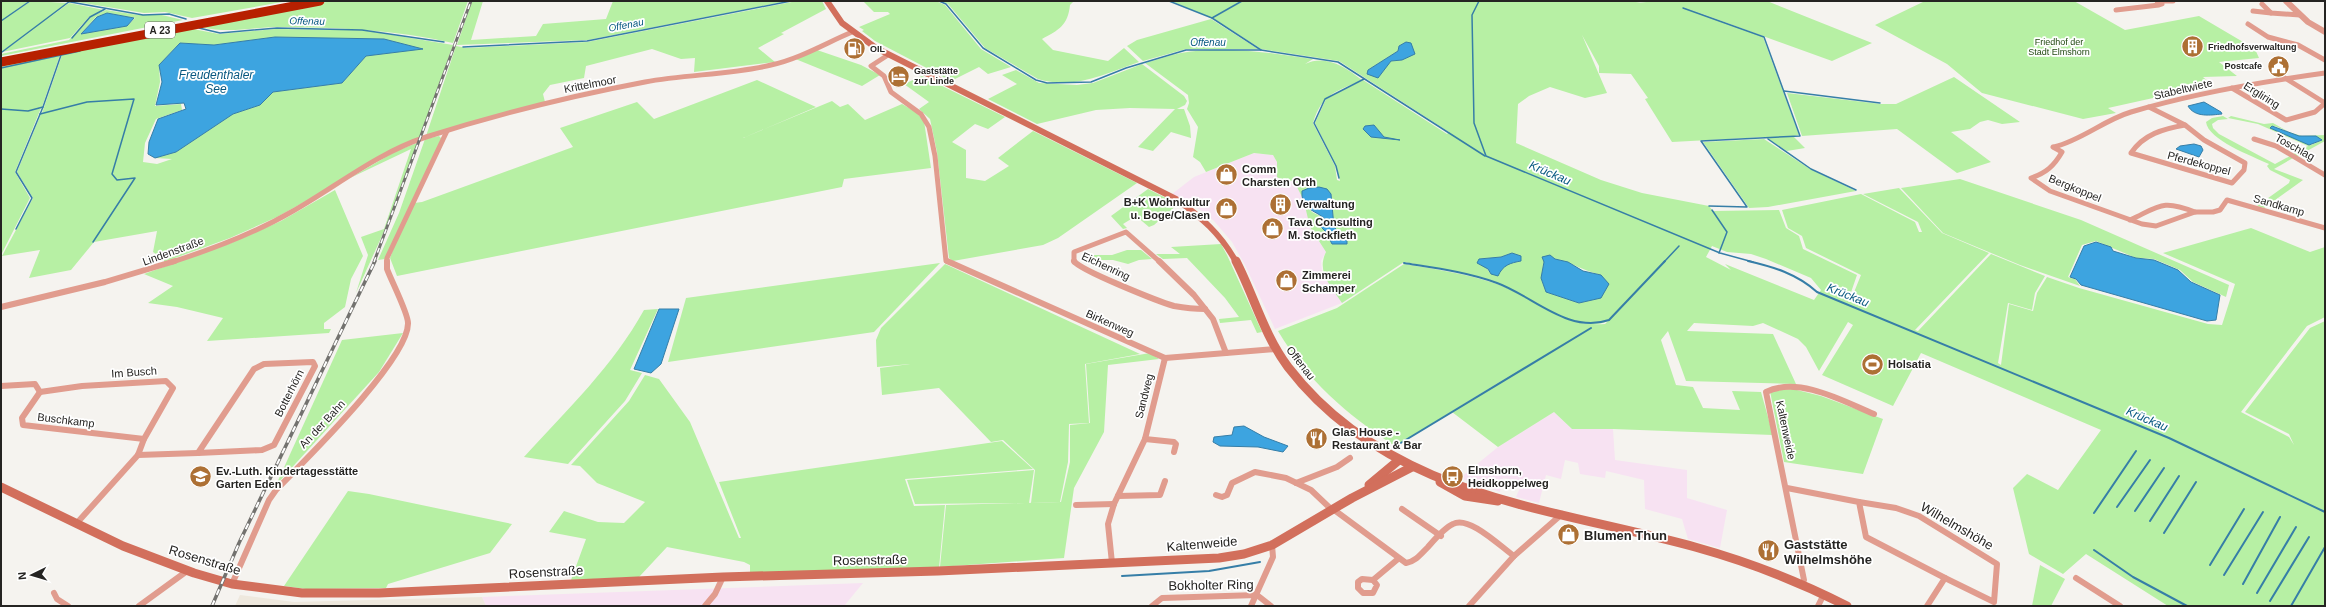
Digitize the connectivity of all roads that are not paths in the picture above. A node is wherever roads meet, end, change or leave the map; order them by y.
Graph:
1 (300, 1) edge
2 (320, 1) edge
3 (827, 1) edge
4 (2174, 1) edge
5 (2286, 1) edge
6 (2159, 2) edge
7 (2262, 4) dead end
8 (2116, 10) dead end
9 (2253, 11) dead end
10 (2272, 13) junction
11 (2300, 15) junction
12 (2248, 24) dead end
13 (2317, 28) junction
14 (2325, 28) edge
15 (852, 32) junction
16 (2325, 32) edge
17 (888, 55) junction
18 (1, 59) edge
19 (2325, 60) edge
20 (1, 62) edge
21 (2325, 73) edge
22 (2316, 74) junction
23 (2285, 78) junction
24 (2325, 78) edge
25 (2232, 88) junction
26 (2149, 107) junction
27 (2186, 125) junction
28 (447, 131) junction
29 (2254, 139) dead end
30 (2062, 152) joint
31 (2325, 174) edge
32 (341, 182) joint
33 (2227, 200) joint
34 (2195, 212) junction
35 (2130, 220) junction
36 (2325, 228) edge
37 (1, 307) edge
38 (1205, 309) junction
39 (1276, 348) junction
40 (1226, 353) junction
41 (1165, 358) junction
42 (1, 386) edge
43 (40, 392) junction
44 (1874, 414) dead end
45 (144, 439) junction
46 (1145, 439) junction
47 (1174, 452) dead end
48 (198, 453) junction
49 (138, 455) junction
50 (1350, 458) dead end
51 (1399, 460) junction
52 (1412, 467) junction
53 (1165, 481) dead end
54 (1296, 483) junction
55 (1, 487) edge
56 (1787, 488) junction
57 (1216, 494) dead end
58 (1118, 496) junction
59 (1352, 498) junction
60 (1859, 502) junction
61 (1114, 504) junction
62 (1076, 505) dead end
63 (1402, 508) dead end
64 (1333, 510) junction
65 (1562, 514) junction
66 (76, 524) junction
67 (1441, 536) junction
68 (1272, 545) junction
69 (1514, 556) junction
70 (1398, 559) junction
71 (1112, 563) junction
72 (187, 571) junction
73 (723, 577) junction
74 (1944, 578) junction
75 (2076, 578) dead end
76 (1373, 580) dead end
77 (232, 584) junction
78 (1802, 584) junction
79 (54, 593) dead end
80 (1824, 594) junction
81 (1257, 595) junction
82 (68, 606) edge
83 (139, 606) edge
84 (705, 606) edge
85 (1152, 606) edge
86 (1251, 606) edge
87 (1270, 606) edge
88 (1469, 606) edge
89 (1818, 606) edge
90 (1847, 606) edge
91 (1927, 606) edge
92 (2120, 606) edge

1 - 18 highway, A 23
2 - 20 highway, A 23
3 - 15 main road, Offenau
4 - 6 street
5 - 11 street
6 - 8 street
7 - 10 street
9 - 10 street
10 - 11 street
11 - 13 street
12 - 19 street
13 - 14 street
13 - 16 street
15 - 17 main road, Offenau
15 - 28 street, Krittelmoor
17 - 39 main road, Offenau
17 - 41 street, Birkenweg
21 - 22 street, Stabeltwiete
22 - 23 street, Stabeltwiete
22 - 24 street
23 - 25 street, Stabeltwiete
23 - 25 street, Ergliring
25 - 26 street, Stabeltwiete
26 - 27 street, Pferdekoppel
26 - 30 street, Stabeltwiete
27 - 27 street, Pferdekoppel
28 - 32 street, Krittelmoor
28 - 77 street, An der Bahn
29 - 31 street, Toschlag
30 - 35 street, Bergkoppel
32 - 37 street, Lindenstraße
33 - 34 street, Bergkoppel
33 - 36 street, Sandkamp
34 - 35 street, Bergkoppel
34 - 35 street, Bergkoppel
38 - 38 street, Eichenring
38 - 40 street, Eichenring
39 - 40 street, Birkenweg
39 - 51 main road, Offenau
40 - 41 street, Birkenweg
41 - 46 street, Sandweg
42 - 43 street
43 - 45 street, Buschkamp
43 - 45 street, Im Busch
44 - 56 street, Kaltenweide
45 - 49 street, Im Busch
46 - 47 street
46 - 58 street, Sandweg
48 - 48 street, Botterhörn
48 - 49 street, Botterhörn
49 - 66 street, Im Busch
50 - 54 street
51 - 52 main road
51 - 59 main road, Kaltenweide
52 - 59 main road, Kaltenweide
52 - 65 main road
53 - 58 street
54 - 57 street
54 - 64 street
55 - 66 main road, Rosenstraße
56 - 60 street, Wilhelmshöhe
56 - 78 street, Kaltenweide
58 - 61 street, Sandweg
59 - 64 main road, Kaltenweide
60 - 74 street, Wilhelmshöhe
60 - 74 street, Wilhelmshöhe
61 - 62 street
61 - 71 street, Sandweg
63 - 67 street
64 - 68 main road, Kaltenweide
64 - 70 street
65 - 69 street
65 - 78 main road
66 - 72 main road, Rosenstraße
67 - 69 street
67 - 70 street
68 - 71 main road, Kaltenweide
68 - 81 street
69 - 88 street
70 - 76 street
71 - 73 main road, Rosenstraße
72 - 77 main road, Rosenstraße
72 - 83 street
73 - 77 main road, Rosenstraße
73 - 84 street
74 - 91 street
75 - 92 street
78 - 80 main road
79 - 82 street
80 - 89 street
80 - 90 main road
81 - 85 street, Bokholter Ring
81 - 86 street
81 - 87 street, Bokholter Ring

